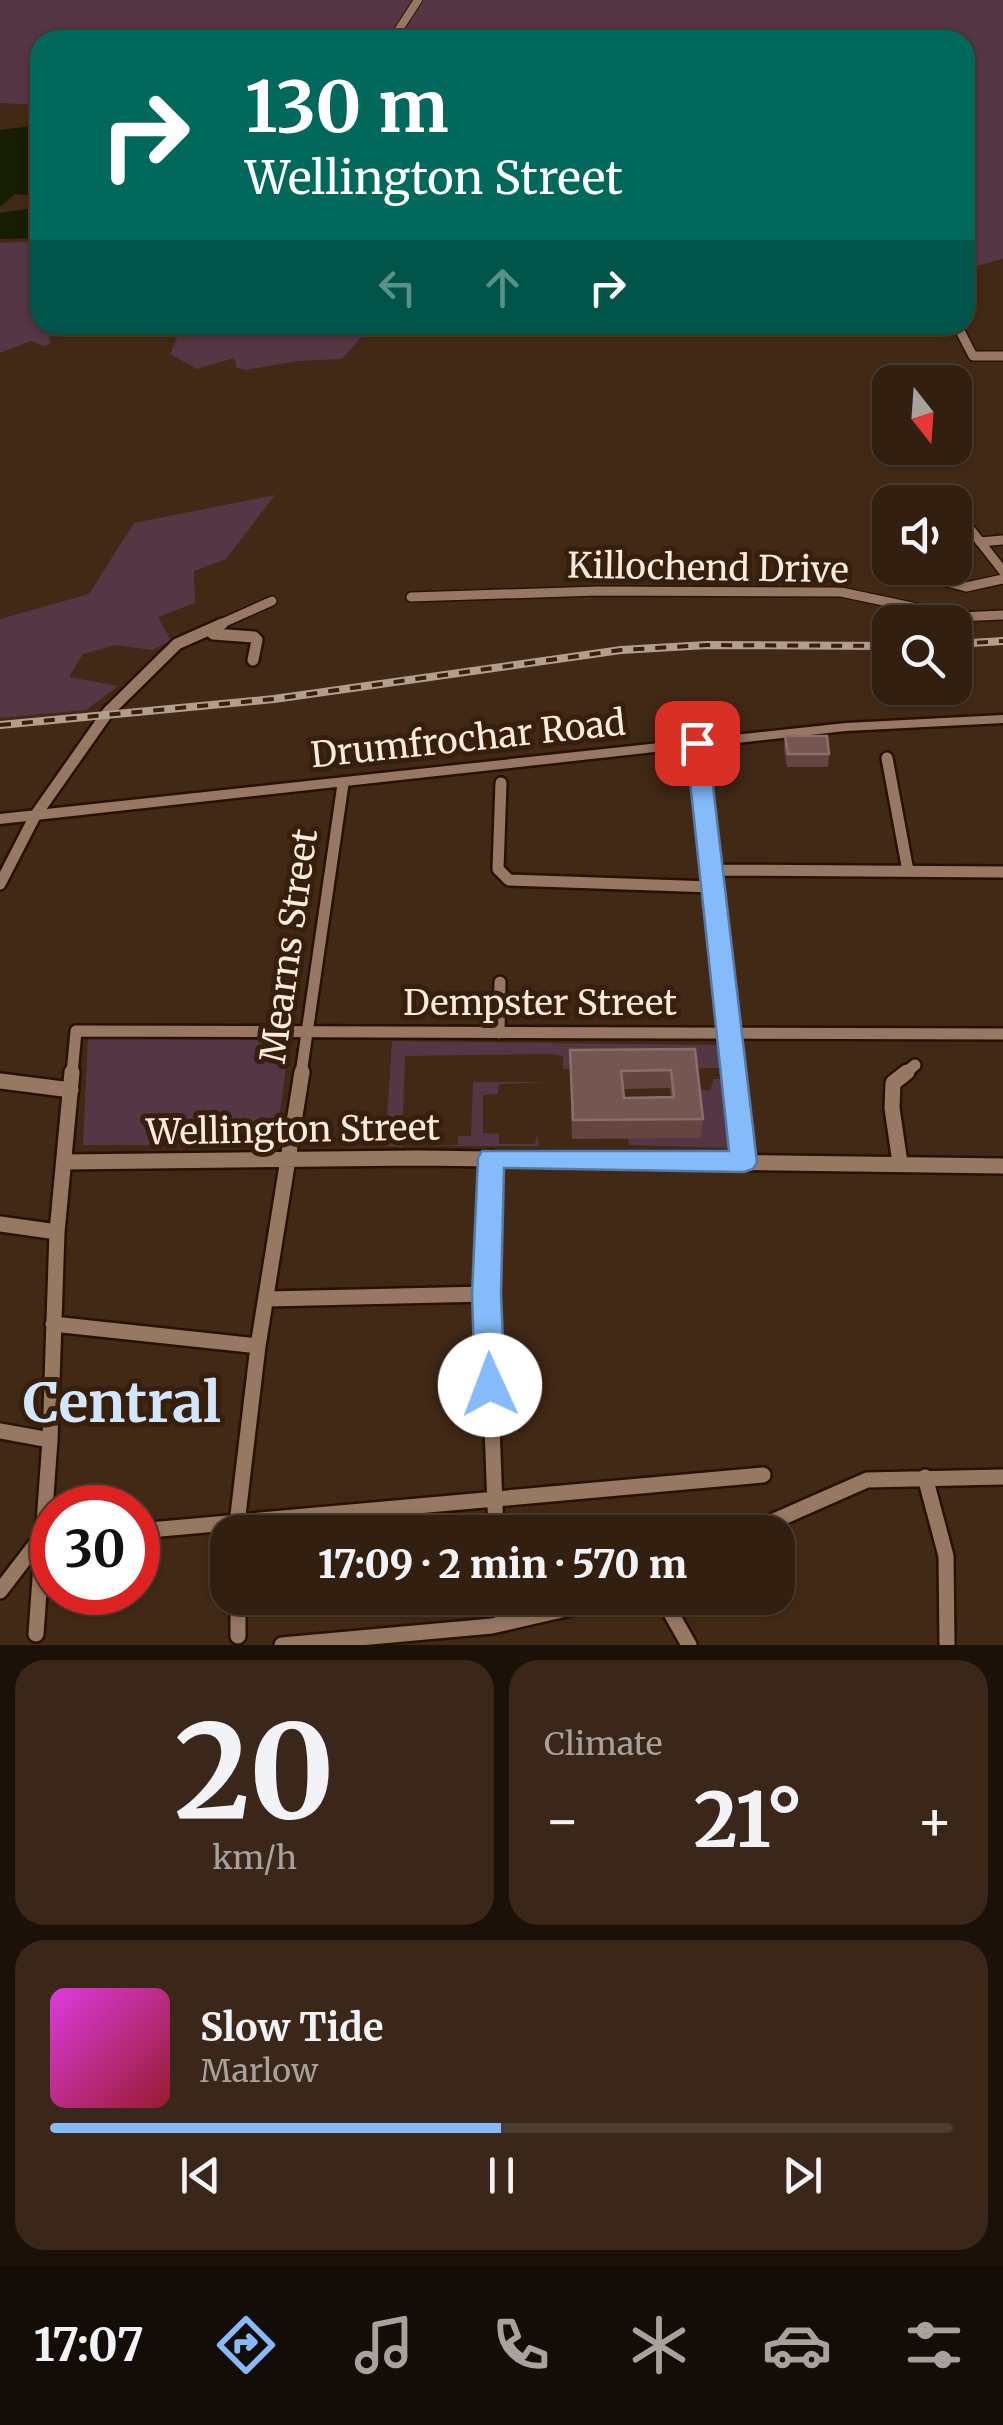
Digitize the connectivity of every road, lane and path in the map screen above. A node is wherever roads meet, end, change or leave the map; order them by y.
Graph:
1 (418, 0) edge
2 (398, 30) edge
3 (963, 335) edge
4 (1003, 356) edge
5 (972, 532) edge
6 (1003, 540) edge
7 (980, 542) junction
8 (1003, 571) edge
9 (1003, 579) edge
10 (958, 585) edge
11 (411, 597) dead end
12 (272, 601) dead end
13 (1003, 616) edge
14 (207, 634) junction
15 (253, 660) dead end
16 (1003, 719) edge
17 (697, 743) junction
18 (887, 758) dead end
19 (501, 782) dead end
20 (343, 784) junction
21 (35, 816) junction
22 (0, 820) edge
23 (711, 870) junction
24 (908, 872) junction
25 (1003, 872) edge
26 (0, 884) edge
27 (712, 887) junction
28 (500, 982) dead end
29 (306, 1032) junction
30 (499, 1033) junction
31 (1003, 1034) edge
32 (732, 1035) junction
33 (915, 1065) dead end
34 (0, 1080) edge
35 (71, 1090) junction
36 (491, 1158) junction
37 (290, 1160) junction
38 (64, 1162) junction
39 (744, 1162) junction
40 (900, 1163) junction
41 (1003, 1166) edge
42 (0, 1224) edge
43 (57, 1232) junction
44 (487, 1294) junction
45 (267, 1299) junction
46 (54, 1324) junction
47 (258, 1346) junction
48 (0, 1432) edge
49 (50, 1440) junction
50 (764, 1476) dead end
51 (925, 1477) junction
52 (1003, 1477) edge
53 (48, 1485) edge
54 (494, 1500) junction
55 (237, 1515) edge
56 (351, 1515) edge
57 (495, 1515) edge
58 (788, 1515) edge
59 (210, 1528) edge
60 (160, 1529) edge
61 (30, 1556) edge
62 (0, 1591) edge
63 (38, 1615) edge
64 (238, 1615) edge
65 (502, 1615) edge
66 (535, 1615) edge
67 (672, 1615) dead end
68 (503, 1622) junction
69 (36, 1634) dead end
70 (238, 1636) dead end
71 (441, 1638) edge
72 (282, 1645) edge
73 (688, 1645) edge
74 (947, 1645) edge

1 - 2 street
3 - 4 street
5 - 7 street
6 - 7 street
7 - 8 street
9 - 10 street
11 - 13 street, Killochend Drive
12 - 14 street
14 - 15 street
14 - 21 street
16 - 17 main road, Drumfrochar Road
17 - 20 main road, Drumfrochar Road
17 - 23 street
18 - 24 street
19 - 27 street
20 - 21 main road, Drumfrochar Road
20 - 29 street, Mearns Street
21 - 22 main road, Drumfrochar Road
21 - 26 street
23 - 24 street
23 - 27 street
24 - 25 street
27 - 32 street
28 - 30 street
29 - 30 street, Dempster Street
29 - 35 street, Dempster Street
29 - 37 street, Mearns Street
30 - 32 street, Dempster Street
31 - 32 street, Dempster Street
32 - 39 street
33 - 40 street
34 - 35 street
35 - 38 street
36 - 37 street, Wellington Street
36 - 39 street, Wellington Street
36 - 44 street
37 - 38 street, Wellington Street
37 - 45 street, Mearns Street
38 - 43 street
39 - 40 street, Wellington Street
40 - 41 street, Wellington Street
42 - 43 street
43 - 46 street
44 - 45 street
44 - 54 street
45 - 47 street, Mearns Street
46 - 47 street
46 - 49 street
47 - 55 street, Mearns Street
48 - 49 street
49 - 53 street
50 - 54 street
51 - 52 street
51 - 58 street
51 - 74 street
54 - 56 street
54 - 57 street
59 - 60 street
61 - 62 street
63 - 69 street
64 - 70 street
65 - 68 street
66 - 68 street
67 - 73 street
68 - 71 street
71 - 72 street

